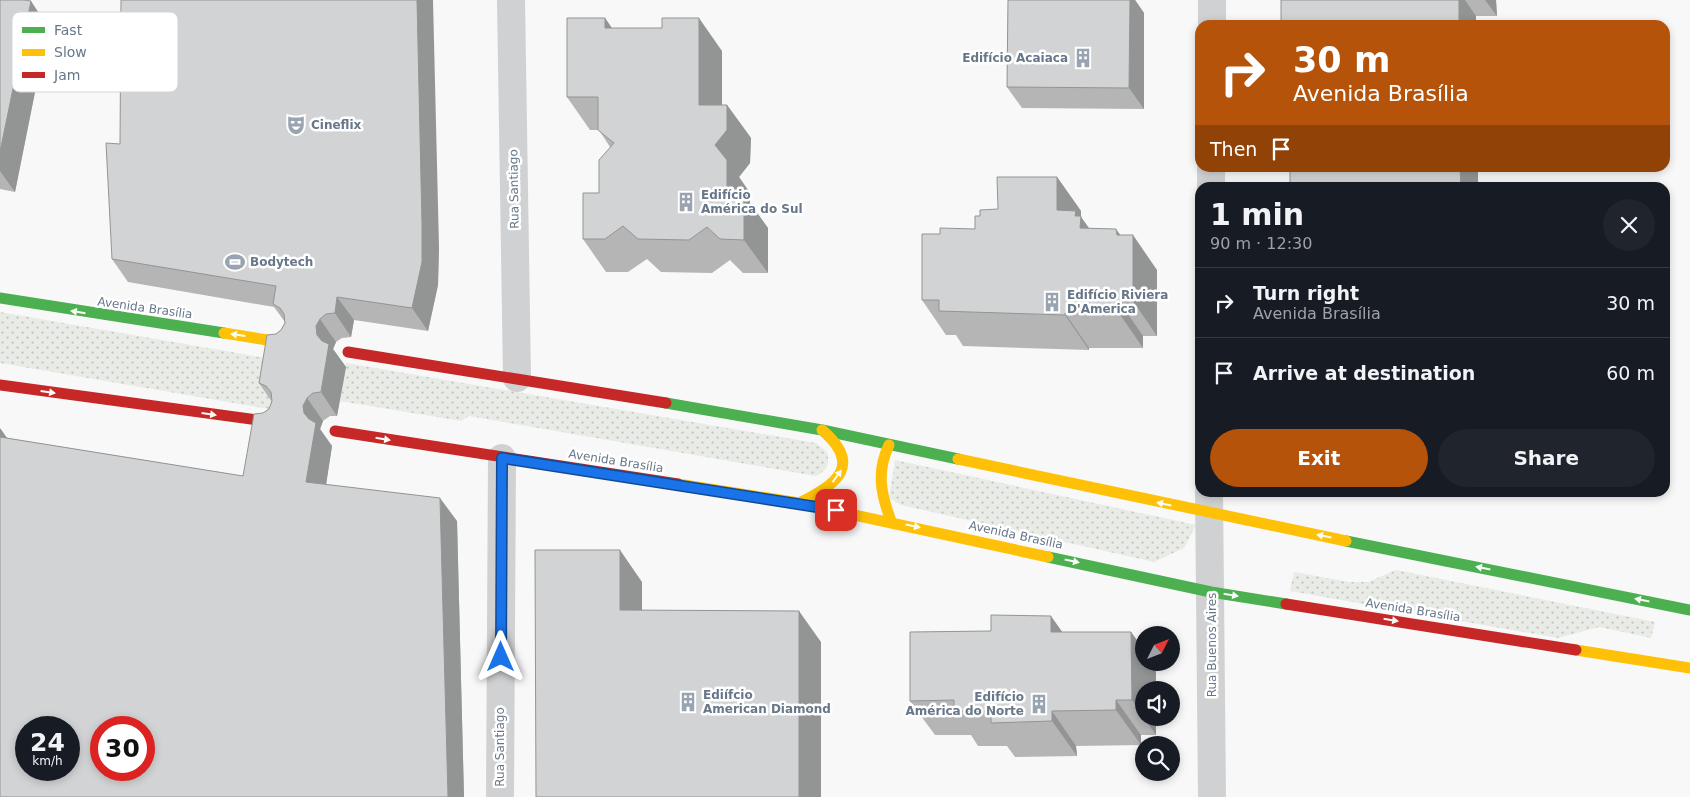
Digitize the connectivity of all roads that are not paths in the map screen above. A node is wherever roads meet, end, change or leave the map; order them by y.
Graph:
1 (511, 0) edge
2 (1212, 0) edge
3 (1212, 20) edge
4 (0, 298) edge
5 (286, 343) edge
6 (348, 352) dead end
7 (517, 378) junction
8 (0, 385) edge
9 (273, 422) edge
10 (822, 430) junction
11 (335, 431) dead end
12 (889, 445) junction
13 (502, 458) junction
14 (799, 503) junction
15 (1209, 503) edge
16 (891, 521) junction
17 (1211, 592) junction
18 (1690, 610) edge
19 (1690, 668) edge
20 (500, 797) edge
21 (1212, 797) edge

1 - 7 street, Rua Santiago
2 - 3 street
5 -> 4 street, Avenida Brasília
6 - 7 street
7 - 10 street
8 -> 9 street
10 - 12 street
14 -> 10 street
11 -> 13 street, Avenida Brasília
15 -> 12 street
12 - 16 street
13 - 14 street, Avenida Brasília
13 - 20 street, Rua Santiago
14 - 16 street, Avenida Brasília
15 - 17 street, Rua Buenos Aires
18 -> 15 street
16 -> 17 street, Avenida Brasília
17 -> 19 street, Avenida Brasília
17 - 21 street, Rua Buenos Aires

